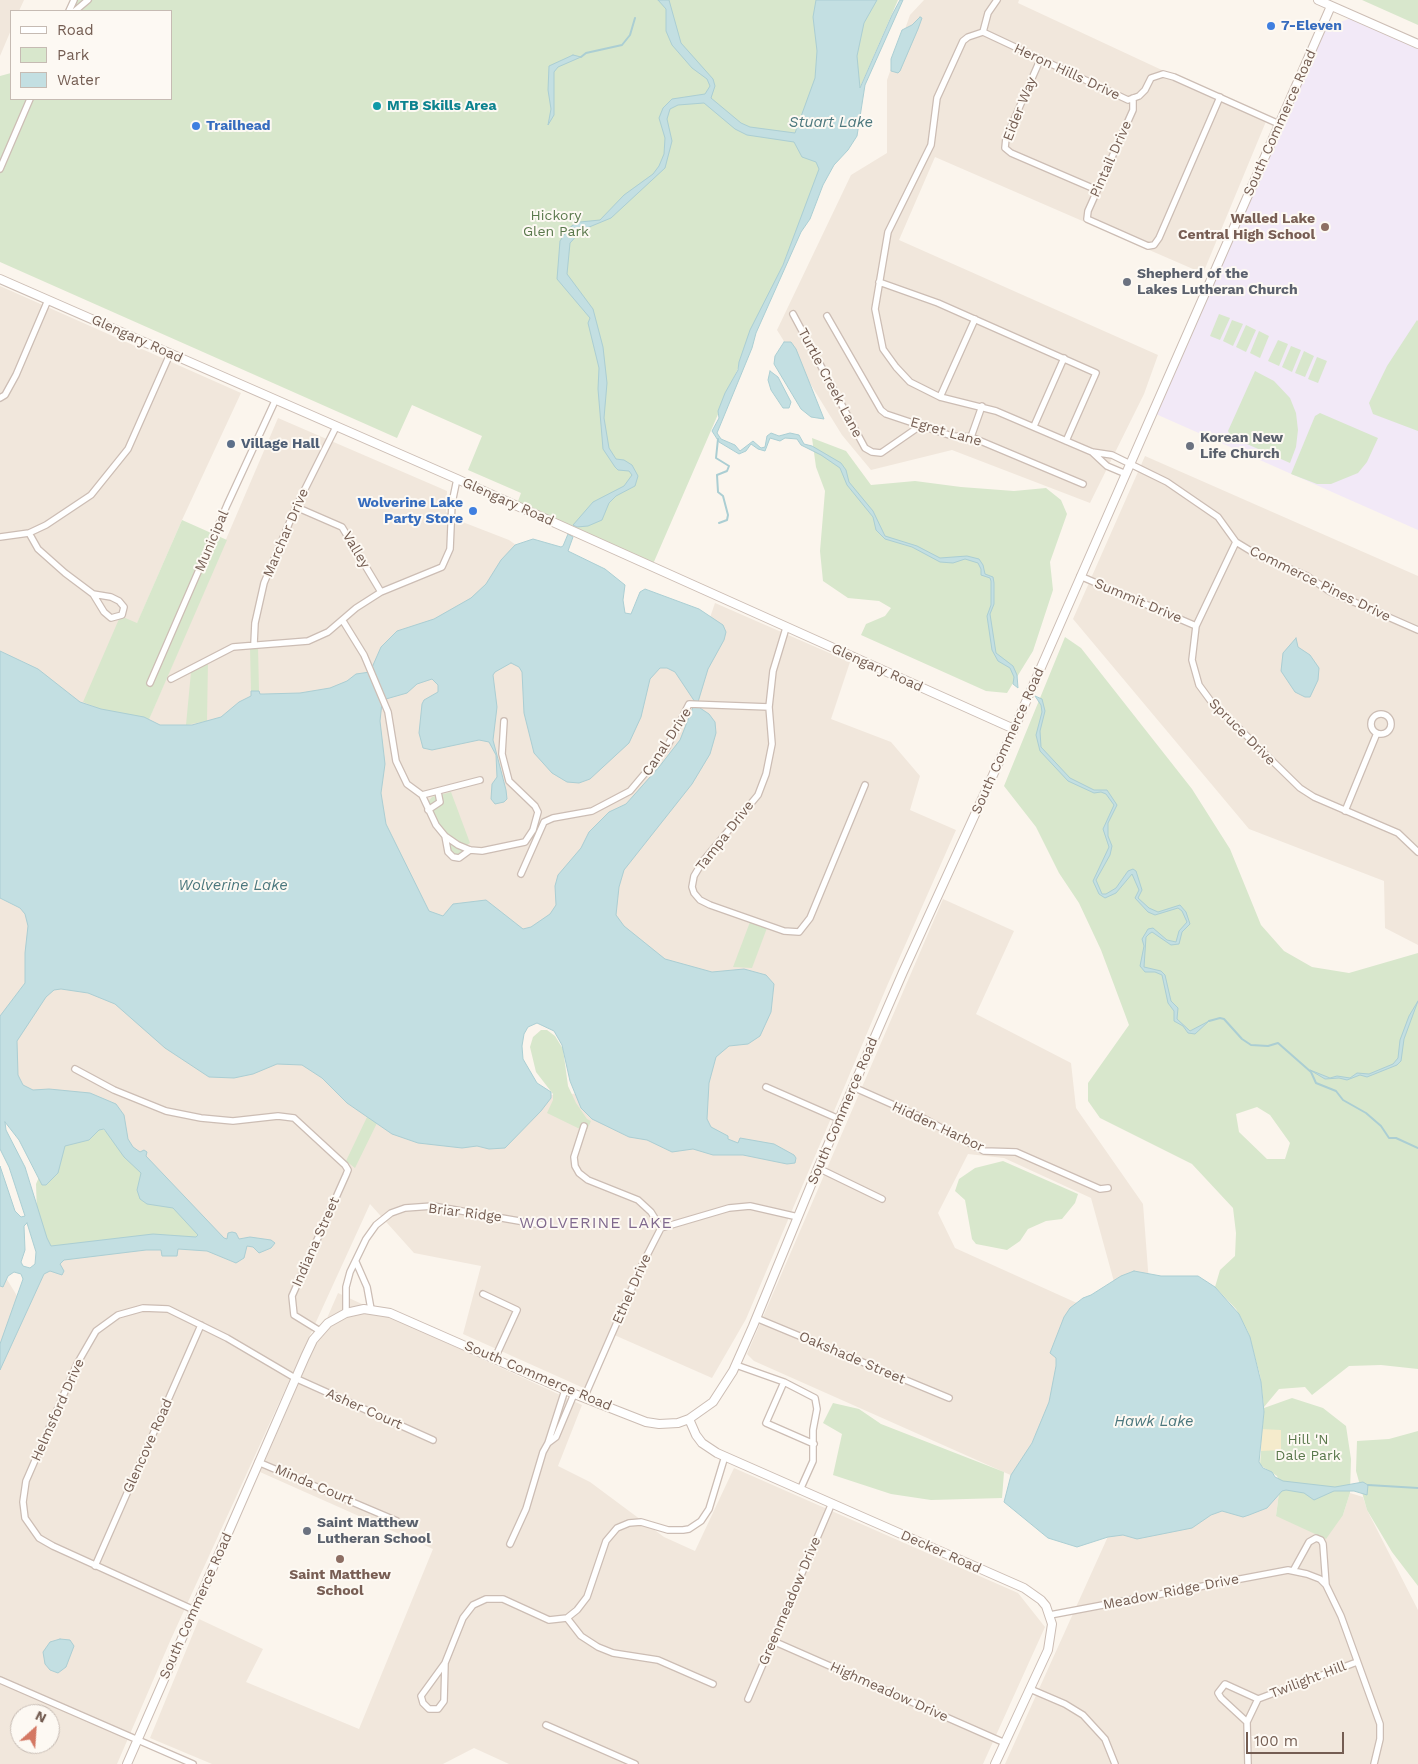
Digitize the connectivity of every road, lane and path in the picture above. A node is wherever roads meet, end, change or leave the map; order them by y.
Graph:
1 (88, 0) edge
2 (997, 0) edge
3 (1318, 0) edge
4 (1331, 6) junction
5 (76, 10) edge
6 (984, 33) junction
7 (1418, 44) edge
8 (1040, 60) junction
9 (1220, 97) junction
10 (1133, 98) junction
11 (30, 100) edge
12 (1279, 124) junction
13 (0, 169) edge
14 (1097, 190) junction
15 (0, 279) edge
16 (879, 282) junction
17 (48, 300) junction
18 (793, 314) dead end
19 (827, 316) dead end
20 (975, 318) junction
21 (170, 354) junction
22 (1064, 358) junction
23 (0, 398) edge
24 (940, 398) junction
25 (275, 401) junction
26 (982, 406) junction
27 (920, 426) junction
28 (1034, 426) junction
29 (336, 427) junction
30 (971, 437) junction
31 (1066, 441) junction
32 (1092, 452) junction
33 (1130, 464) junction
34 (1126, 474) junction
35 (457, 480) junction
36 (1083, 484) dead end
37 (296, 507) junction
38 (29, 533) junction
39 (0, 537) edge
40 (1236, 542) junction
41 (1080, 576) junction
42 (381, 592) junction
43 (93, 594) junction
44 (344, 621) junction
45 (1196, 626) junction
46 (786, 628) junction
47 (1418, 630) edge
48 (254, 644) junction
49 (171, 679) dead end
50 (150, 683) dead end
51 (769, 707) junction
52 (504, 721) dead end
53 (1014, 729) junction
54 (1377, 733) dead end
55 (480, 780) dead end
56 (865, 785) dead end
57 (438, 792) junction
58 (422, 795) junction
59 (428, 810) junction
60 (1345, 811) junction
61 (536, 831) junction
62 (445, 836) junction
63 (470, 850) junction
64 (1418, 852) edge
65 (521, 874) dead end
66 (75, 1069) dead end
67 (766, 1087) dead end
68 (853, 1087) junction
69 (839, 1119) junction
70 (584, 1126) dead end
71 (818, 1168) junction
72 (1108, 1188) dead end
73 (882, 1199) dead end
74 (798, 1216) junction
75 (542, 1225) dead end
76 (661, 1228) junction
77 (356, 1262) junction
78 (482, 1294) dead end
79 (371, 1309) junction
80 (346, 1313) junction
81 (756, 1318) junction
82 (202, 1325) junction
83 (320, 1331) junction
84 (495, 1358) junction
85 (736, 1365) junction
86 (295, 1378) junction
87 (784, 1382) junction
88 (566, 1390) junction
89 (574, 1394) junction
90 (584, 1398) junction
91 (949, 1398) dead end
92 (689, 1419) junction
93 (434, 1440) dead end
94 (548, 1443) junction
95 (814, 1444) junction
96 (724, 1456) junction
97 (258, 1462) junction
98 (800, 1490) junction
99 (832, 1503) junction
100 (397, 1521) dead end
101 (510, 1544) dead end
102 (95, 1566) junction
103 (1292, 1570) junction
104 (1326, 1585) junction
105 (194, 1610) junction
106 (1050, 1614) junction
107 (566, 1618) junction
108 (773, 1641) junction
109 (1357, 1662) junction
110 (445, 1664) junction
111 (0, 1680) edge
112 (714, 1684) dead end
113 (1030, 1689) junction
114 (748, 1698) dead end
115 (1258, 1699) junction
116 (1247, 1722) junction
117 (546, 1725) dead end
118 (138, 1740) junction
119 (1005, 1743) junction
120 (127, 1764) edge
121 (193, 1764) edge
122 (635, 1764) edge
123 (995, 1764) edge
124 (1115, 1764) edge
125 (1248, 1764) edge
126 (1374, 1764) edge

1 - 5 street
2 - 6 street
3 - 4 street
4 - 7 street
4 - 12 street, South Commerce Road
6 - 8 street, Heron Hills Drive
6 - 16 street
8 - 10 street, Heron Hills Drive
8 - 14 street, Eider Way
9 - 10 street, Heron Hills Drive
9 - 12 street, Heron Hills Drive
9 - 14 street, Pintail Drive
10 - 14 street, Pintail Drive
11 - 13 street
12 - 33 street, South Commerce Road
15 - 17 street, Glengary Road
16 - 20 street
16 - 24 street
17 - 21 street, Glengary Road
17 - 23 street
18 - 27 street, Turtle Creek Lane
19 - 27 street, Egret Lane
20 - 22 street
20 - 24 street
21 - 25 street, Glengary Road
21 - 38 street
22 - 28 street
22 - 31 street
24 - 26 street
25 - 29 street, Glengary Road
25 - 50 street, Municipal
26 - 28 street
26 - 30 street
27 - 30 street, Egret Lane
28 - 31 street
29 - 35 street, Glengary Road
29 - 37 street, Marchar Drive
30 - 36 street, Egret Lane
31 - 32 street
32 - 33 street
32 - 34 street
33 - 34 street, South Commerce Road
33 - 40 street, Commerce Pines Drive
34 - 41 street, South Commerce Road
35 - 42 street
35 - 46 street, Glengary Road
37 - 42 street, Valley
37 - 48 street, Marchar Drive
38 - 39 street
38 - 43 street
40 - 45 street, Spruce Drive
40 - 47 street, Commerce Pines Drive
41 - 45 street, Summit Drive
41 - 53 street, South Commerce Road
42 - 44 street
43 - 43 street
44 - 48 street
44 - 58 street
45 - 60 street, Spruce Drive
46 - 51 street, Tampa Drive
46 - 53 street, Glengary Road
48 - 49 street
51 - 56 street, Tampa Drive
51 - 61 street, Canal Drive
52 - 61 street
53 - 68 street, South Commerce Road
54 - 60 street
55 - 57 street
57 - 58 street
57 - 59 street
58 - 59 street
59 - 62 street
60 - 64 street, Spruce Drive
61 - 63 street
61 - 65 street, Canal Drive
62 - 63 street
62 - 63 street
66 - 83 street, Indiana Street
67 - 69 street
68 - 69 street, South Commerce Road
68 - 72 street, Hidden Harbor
69 - 71 street, South Commerce Road
70 - 76 street
71 - 73 street
71 - 74 street, South Commerce Road
74 - 76 street
74 - 81 street, South Commerce Road
75 - 77 street, Briar Ridge
76 - 90 street, Ethel Drive
77 - 79 street
77 - 80 street, Briar Ridge
78 - 84 street
79 - 80 street, South Commerce Road
79 - 84 street, South Commerce Road
80 - 83 street, South Commerce Road
81 - 85 street, South Commerce Road
81 - 91 street, Oakshade Street
82 - 86 street, Helmsford Drive
82 - 102 street, Glencove Road
82 - 102 street, Helmsford Drive
83 - 86 street, South Commerce Road
84 - 88 street, South Commerce Road
85 - 87 street
85 - 92 street, South Commerce Road
86 - 93 street, Asher Court
86 - 97 street, South Commerce Road
87 - 95 street
87 - 95 street
88 - 89 street, South Commerce Road
88 - 94 street
89 - 90 street, South Commerce Road
89 - 94 street
90 - 92 street, South Commerce Road
92 - 96 street, Decker Road
94 - 101 street
95 - 98 street
96 - 98 street, Decker Road
96 - 107 street
97 - 100 street, Minda Court
97 - 105 street, South Commerce Road
98 - 99 street, Decker Road
99 - 106 street, Decker Road
99 - 108 street, Greenmeadow Drive
102 - 105 street, Helmsford Drive
103 - 104 street, Meadow Ridge Drive
103 - 104 street
103 - 106 street, Meadow Ridge Drive
104 - 109 street
105 - 118 street, South Commerce Road
106 - 113 street
107 - 110 street
107 - 112 street
108 - 114 street, Greenmeadow Drive
108 - 119 street, Highmeadow Drive
109 - 115 street, Twilight Hill
109 - 126 street
110 - 110 street
111 - 118 street
113 - 119 street
113 - 124 street
115 - 116 street, Twilight Hill
115 - 116 street, Twilight Hill
116 - 125 street, Twilight Hill
117 - 122 street
118 - 120 street, South Commerce Road
118 - 121 street
119 - 123 street

